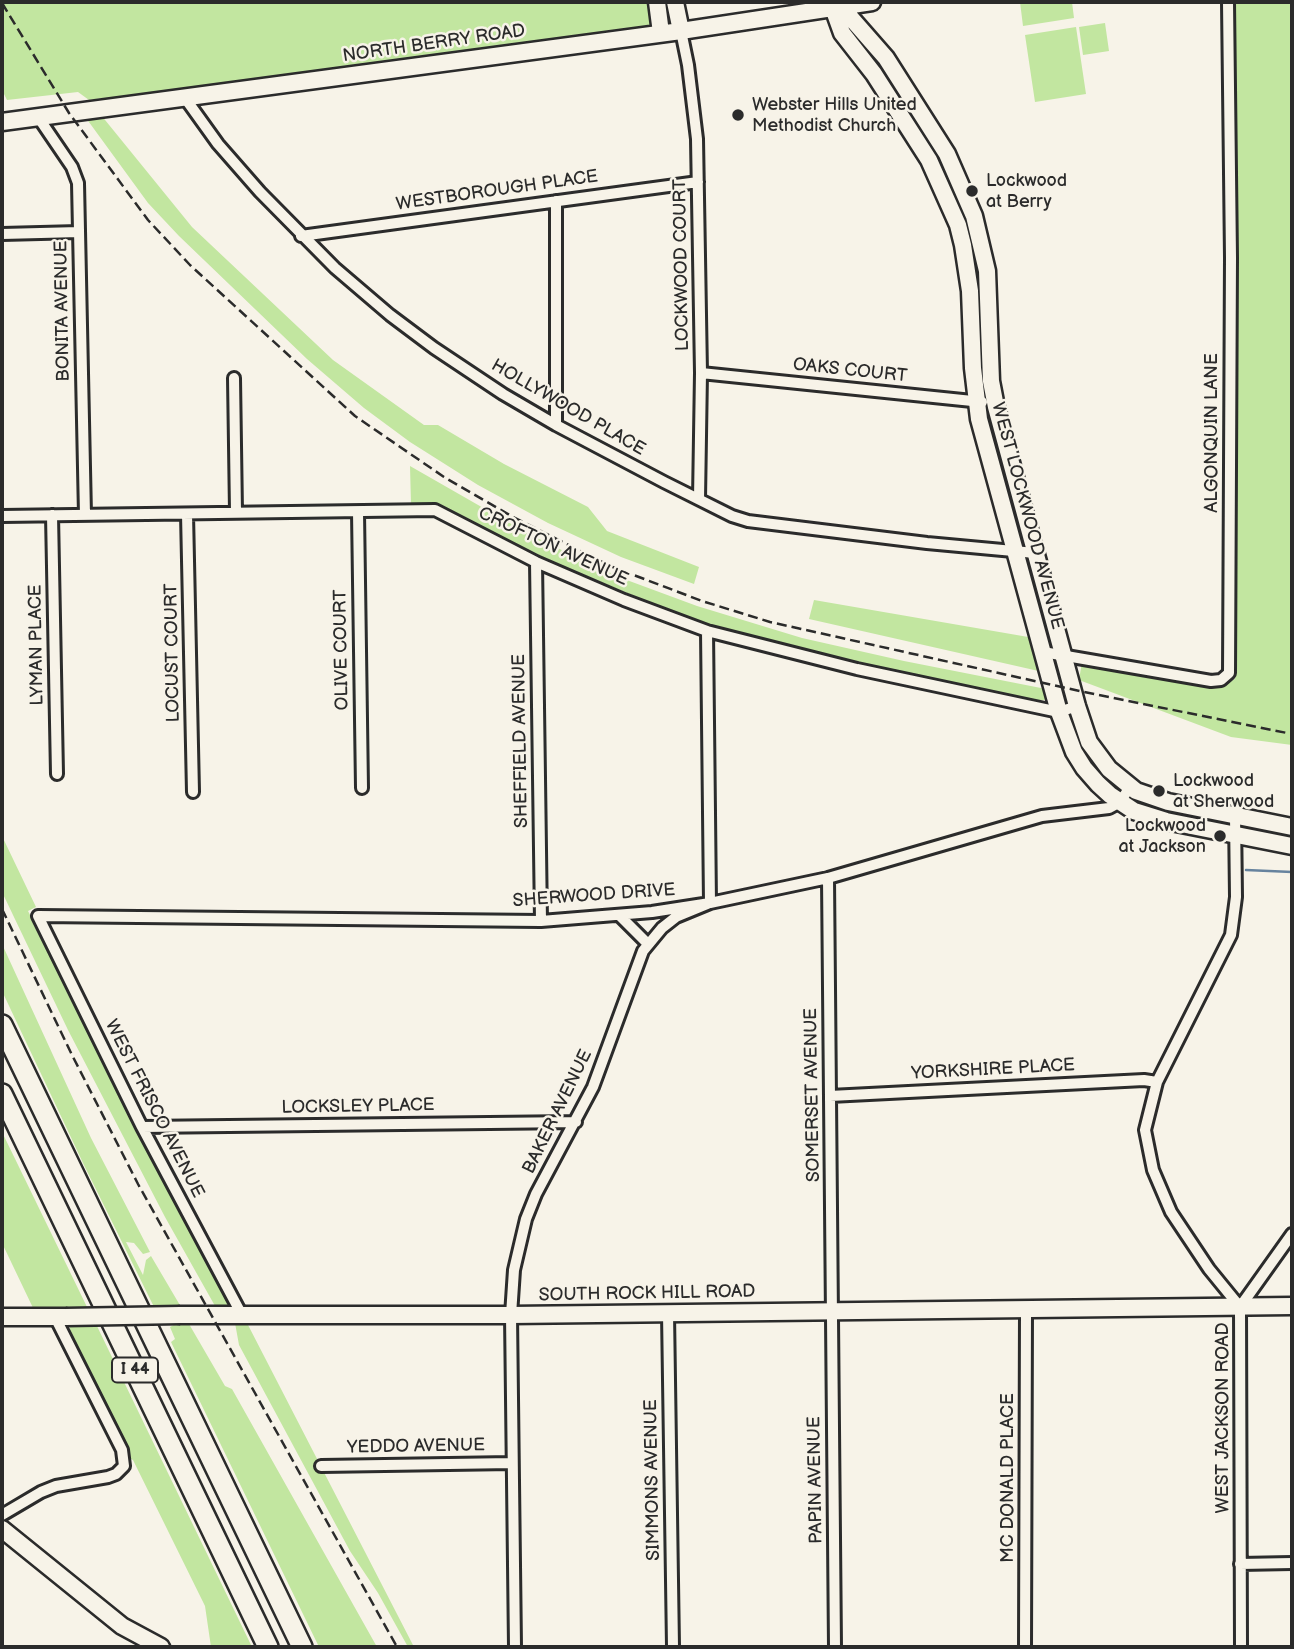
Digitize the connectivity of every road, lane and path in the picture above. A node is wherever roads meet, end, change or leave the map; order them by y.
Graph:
1 (657, 2) edge
2 (675, 2) edge
3 (872, 2) edge
4 (881, 2) edge
5 (1228, 2) edge
6 (833, 8) junction
7 (681, 31) junction
8 (661, 33) junction
9 (866, 35) junction
10 (911, 97) junction
11 (185, 98) junction
12 (895, 107) junction
13 (38, 117) junction
14 (2, 122) edge
15 (960, 178) junction
16 (698, 182) junction
17 (942, 187) junction
18 (556, 201) junction
19 (79, 232) junction
20 (2, 234) edge
21 (301, 236) junction
22 (701, 373) junction
23 (234, 378) dead end
24 (995, 400) junction
25 (976, 402) junction
26 (556, 425) junction
27 (699, 499) junction
28 (358, 512) junction
29 (236, 513) junction
30 (187, 514) junction
31 (52, 515) junction
32 (85, 515) junction
33 (2, 516) edge
34 (1015, 551) junction
35 (1035, 553) junction
36 (536, 562) junction
37 (707, 631) junction
38 (1043, 652) junction
39 (1063, 654) junction
40 (1077, 706) junction
41 (1059, 712) junction
42 (57, 774) dead end
43 (1130, 787) junction
44 (362, 788) dead end
45 (193, 792) dead end
46 (1120, 803) junction
47 (1235, 816) junction
48 (1292, 827) edge
49 (1235, 835) junction
50 (1292, 846) edge
51 (828, 878) junction
52 (710, 903) junction
53 (619, 915) junction
54 (38, 916) joint
55 (541, 921) junction
56 (647, 943) junction
57 (2, 1025) edge
58 (1157, 1082) junction
59 (2, 1094) edge
60 (830, 1097) junction
61 (576, 1122) junction
62 (142, 1127) junction
63 (1292, 1234) edge
64 (1240, 1307) junction
65 (1292, 1307) edge
66 (1026, 1310) junction
67 (832, 1312) junction
68 (668, 1313) junction
69 (511, 1315) junction
70 (2, 1317) edge
71 (61, 1317) junction
72 (243, 1317) junction
73 (512, 1463) junction
74 (321, 1466) dead end
75 (2, 1515) edge
76 (2, 1529) edge
77 (1292, 1563) edge
78 (1240, 1564) junction
79 (161, 1647) edge
80 (268, 1647) edge
81 (302, 1647) edge
82 (515, 1647) edge
83 (673, 1647) edge
84 (835, 1647) edge
85 (1026, 1647) edge
86 (1241, 1647) edge

1 - 8 main road
2 - 7 main road
3 - 6 main road, NORTH BERRY ROAD
4 - 9 main road
5 - 39 street, ALGONQUIN LANE
6 - 7 main road, NORTH BERRY ROAD
6 - 9 main road, WEST LOCKWOOD AVENUE
6 - 12 main road, WEST LOCKWOOD AVENUE
7 - 8 main road, NORTH BERRY ROAD
7 - 16 street, LOCKWOOD COURT
8 - 11 main road, NORTH BERRY ROAD
9 - 10 main road, WEST LOCKWOOD AVENUE
10 - 12 main road
10 - 15 main road, WEST LOCKWOOD AVENUE
11 - 13 main road, NORTH BERRY ROAD
11 - 21 street, HOLLYWOOD PLACE
12 - 17 main road, WEST LOCKWOOD AVENUE
13 - 14 main road, NORTH BERRY ROAD
13 - 19 street, BONITA AVENUE
15 - 17 main road
15 - 24 main road, WEST LOCKWOOD AVENUE
16 - 18 street, WESTBOROUGH PLACE
16 - 22 street, LOCKWOOD COURT
17 - 25 main road, WEST LOCKWOOD AVENUE
18 - 21 street, WESTBOROUGH PLACE
18 - 26 street
19 - 20 street
19 - 32 street, BONITA AVENUE
21 - 26 street, HOLLYWOOD PLACE
22 - 25 street, OAKS COURT
22 - 27 street, LOCKWOOD COURT
23 - 29 street
24 - 25 street, OAKS COURT
24 - 35 main road, WEST LOCKWOOD AVENUE
25 - 34 main road, WEST LOCKWOOD AVENUE
26 - 27 street, HOLLYWOOD PLACE
27 - 34 street, HOLLYWOOD PLACE
28 - 29 street, CROFTON AVENUE
28 - 36 street, CROFTON AVENUE
28 - 44 street, OLIVE COURT
29 - 30 street, CROFTON AVENUE
30 - 32 street, CROFTON AVENUE
30 - 45 street, LOCUST COURT
31 - 32 street, CROFTON AVENUE
31 - 33 street, CROFTON AVENUE
31 - 42 street, LYMAN PLACE
34 - 35 street, HOLLYWOOD PLACE
34 - 38 main road, WEST LOCKWOOD AVENUE
35 - 39 main road, WEST LOCKWOOD AVENUE
36 - 37 street, CROFTON AVENUE
36 - 55 street, SHEFFIELD AVENUE
37 - 41 street, CROFTON AVENUE
37 - 52 street
38 - 39 street, ALGONQUIN LANE
38 - 41 main road, WEST LOCKWOOD AVENUE
39 - 40 main road, WEST LOCKWOOD AVENUE
40 - 41 street
40 - 43 main road, WEST LOCKWOOD AVENUE
41 - 46 main road, WEST LOCKWOOD AVENUE
43 - 46 street
43 - 47 main road, WEST LOCKWOOD AVENUE
46 - 49 main road, WEST LOCKWOOD AVENUE
46 - 51 street, SHERWOOD DRIVE
47 - 48 main road, WEST LOCKWOOD AVENUE
47 - 49 street, WEST JACKSON ROAD
49 - 50 main road, WEST LOCKWOOD AVENUE
49 - 58 street, WEST JACKSON ROAD
51 - 52 street, SHERWOOD DRIVE
51 - 60 street, SOMERSET AVENUE
52 - 53 street, SHERWOOD DRIVE
52 - 56 street, BAKER AVENUE
53 - 55 street, SHERWOOD DRIVE
53 - 56 street
54 - 55 street, SHERWOOD DRIVE
54 - 62 street, WEST FRISCO AVENUE
56 - 61 street, BAKER AVENUE
57 - 81 highway, I 44
58 - 60 street, YORKSHIRE PLACE
58 - 64 street, WEST JACKSON ROAD
59 - 80 highway, I 44
60 - 67 street, SOMERSET AVENUE
61 - 62 street, LOCKSLEY PLACE
61 - 69 street, BAKER AVENUE
62 - 72 street, WEST FRISCO AVENUE
63 - 64 street
64 - 65 main road, SOUTH ROCK HILL ROAD
64 - 66 main road, SOUTH ROCK HILL ROAD
64 - 78 street, WEST JACKSON ROAD
66 - 67 main road, SOUTH ROCK HILL ROAD
66 - 85 street, MC DONALD PLACE
67 - 68 main road, SOUTH ROCK HILL ROAD
67 - 84 street, PAPIN AVENUE
68 - 69 main road, SOUTH ROCK HILL ROAD
68 - 83 street, SIMMONS AVENUE
69 - 72 main road, SOUTH ROCK HILL ROAD
69 - 73 street, BAKER AVENUE
70 - 71 main road, SOUTH ROCK HILL ROAD
71 - 72 main road, SOUTH ROCK HILL ROAD, bridge
71 - 75 street
73 - 74 street, YEDDO AVENUE
73 - 82 street, BAKER AVENUE
76 - 79 main road
77 - 78 street
78 - 86 street, WEST JACKSON ROAD

